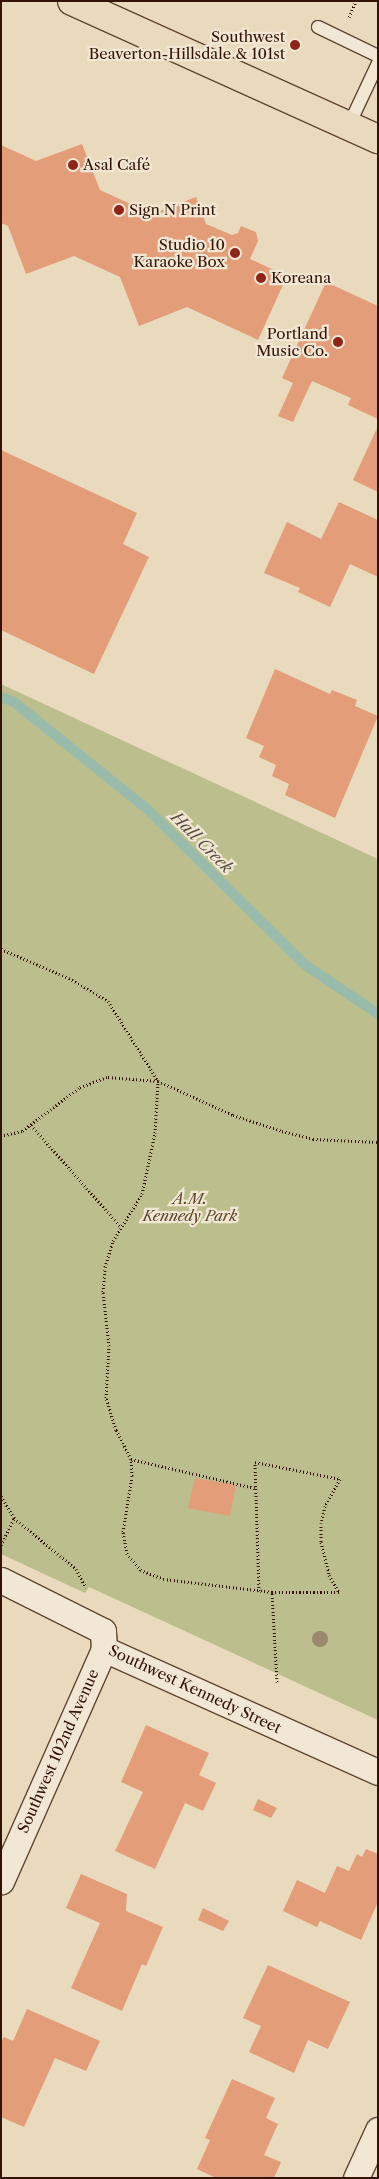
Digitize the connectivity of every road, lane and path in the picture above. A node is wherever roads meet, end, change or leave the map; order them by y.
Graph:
1 (86, 4) edge
2 (318, 27) dead end
3 (378, 56) edge
4 (378, 62) edge
5 (349, 125) junction
6 (378, 139) edge
7 (1, 949) edge
8 (158, 1081) junction
9 (31, 1125) junction
10 (1, 1136) edge
11 (378, 1142) edge
12 (121, 1227) junction
13 (131, 1459) junction
14 (255, 1488) junction
15 (1, 1496) edge
16 (14, 1518) junction
17 (1, 1544) edge
18 (1, 1580) edge
19 (259, 1591) junction
20 (272, 1592) junction
21 (103, 1640) junction
22 (277, 1682) dead end
23 (378, 1772) edge
24 (1, 1881) edge
25 (378, 2130) edge
26 (356, 2178) edge

1 - 5 main road
2 - 3 lane
4 - 5 lane
5 - 6 main road
7 - 8 path
8 - 9 path
8 - 11 path
8 - 12 path
9 - 10 path
9 - 12 path
12 - 13 path
13 - 14 path
13 - 19 path
14 - 19 path
14 - 20 path
15 - 16 path
16 - 17 path
16 - 21 path
18 - 21 street, Southwest Kennedy Street
19 - 20 path
20 - 22 path
21 - 23 street, Southwest Kennedy Street
21 - 24 street, Southwest 102nd Avenue
25 - 26 street

